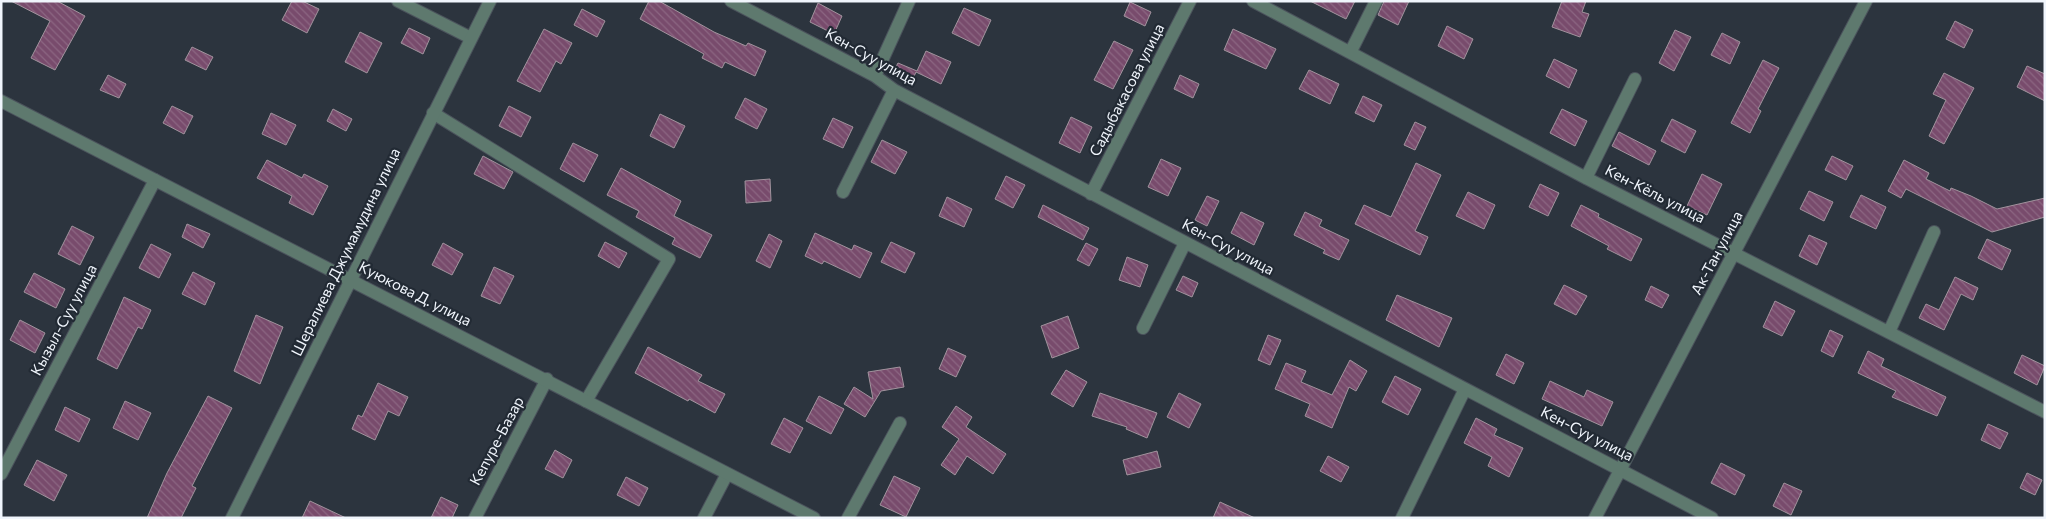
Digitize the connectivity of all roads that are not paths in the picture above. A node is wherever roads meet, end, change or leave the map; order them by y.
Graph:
1 (398, 1) edge
2 (490, 1) edge
3 (731, 1) edge
4 (908, 1) edge
5 (1190, 1) edge
6 (1253, 1) edge
7 (1376, 1) edge
8 (1866, 1) edge
9 (471, 38) junction
10 (1351, 51) junction
11 (875, 76) junction
12 (1635, 79) dead end
13 (894, 90) junction
14 (1, 101) edge
15 (433, 113) junction
16 (1586, 178) junction
17 (155, 180) junction
18 (843, 192) dead end
19 (1092, 194) junction
20 (1934, 232) dead end
21 (1185, 243) junction
22 (1736, 253) junction
23 (350, 279) junction
24 (1143, 328) dead end
25 (1889, 332) junction
26 (547, 379) junction
27 (1465, 389) junction
28 (586, 401) junction
29 (2045, 412) edge
30 (900, 423) dead end
31 (1621, 470) junction
32 (1, 474) edge
33 (728, 474) junction
34 (232, 518) edge
35 (475, 518) edge
36 (704, 518) edge
37 (814, 518) edge
38 (848, 518) edge
39 (1402, 518) edge
40 (1595, 518) edge
41 (1712, 518) edge

1 - 9 street
2 - 9 street, Шералиева Джумамудина улица
3 - 11 street, Кен-Суу улица
4 - 11 street
5 - 19 street, Садыбакасова улица
6 - 10 street, Кен-Кёль улица
7 - 10 street
8 - 22 street, Ак-Тан улица
9 - 15 street, Шералиева Джумамудина улица
10 - 16 street, Кен-Кёль улица
11 - 13 street, Кен-Суу улица
12 - 16 street
13 - 18 street
13 - 19 street, Кен-Суу улица
14 - 17 street, Куюкова Д. улица
15 - 23 street, Шералиева Джумамудина улица
15 - 28 street
16 - 22 street, Кен-Кёль улица
17 - 23 street, Куюкова Д. улица
17 - 32 street, Кызыл-Суу улица
19 - 21 street, Кен-Суу улица
20 - 25 street
21 - 24 street
21 - 27 street, Кен-Суу улица
22 - 25 street, Кен-Кёль улица
22 - 31 street, Ак-Тан улица
23 - 26 street, Куюкова Д. улица
23 - 34 street, Шералиева Джумамудина улица
25 - 29 street, Кен-Кёль улица
26 - 28 street, Куюкова Д. улица
26 - 35 street, Кепуре-Базар
27 - 31 street, Кен-Суу улица
27 - 39 street
28 - 33 street, Куюкова Д. улица
30 - 38 street
31 - 40 street, Ак-Тан улица
31 - 41 street, Кен-Суу улица
33 - 36 street
33 - 37 street, Куюкова Д. улица

